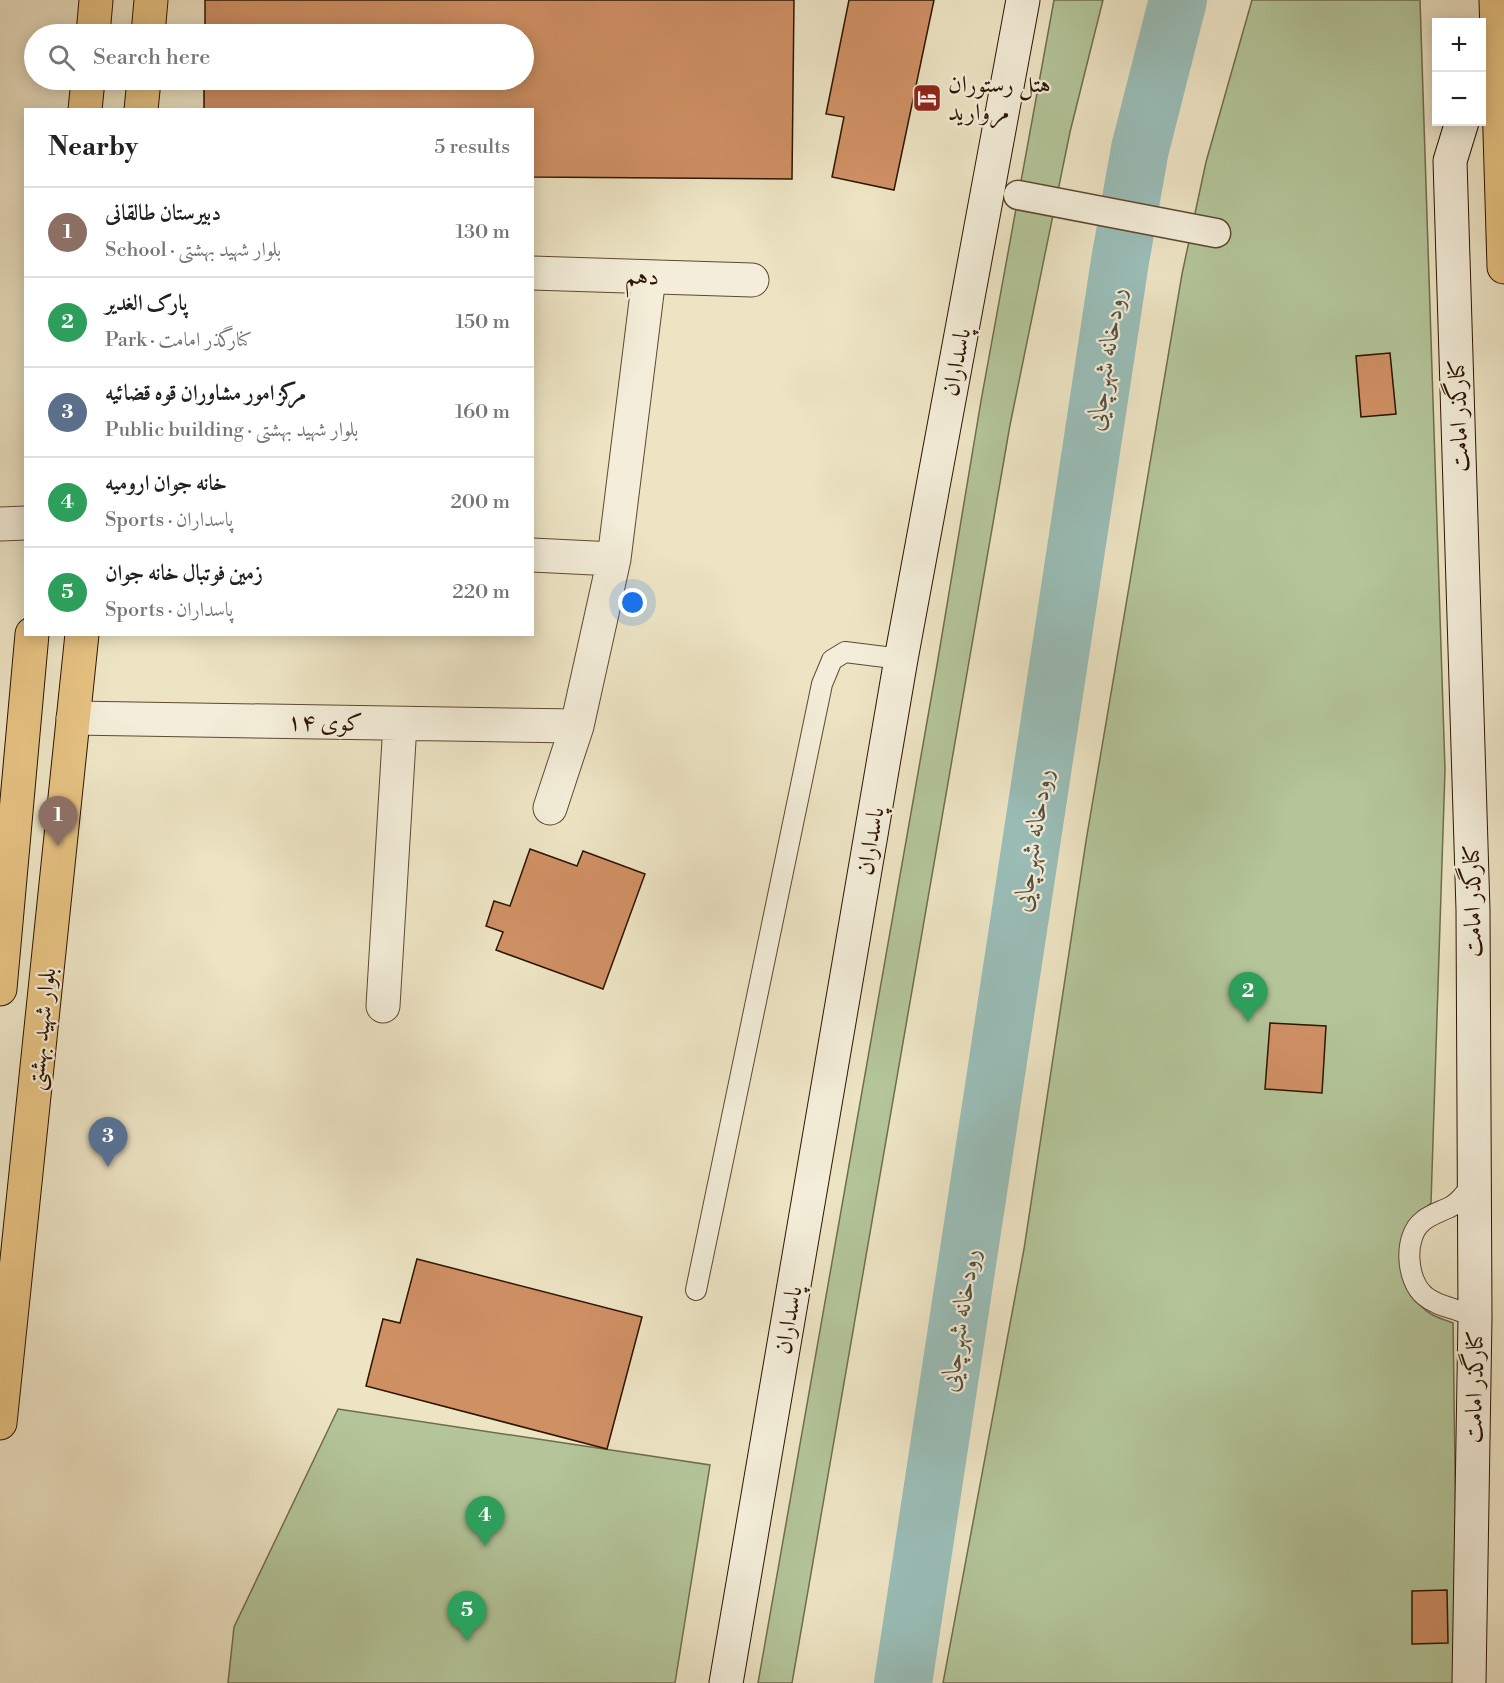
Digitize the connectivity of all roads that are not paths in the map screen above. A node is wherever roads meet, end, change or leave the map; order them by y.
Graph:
1 (96, 0) edge
2 (151, 0) edge
3 (1023, 0) edge
4 (1496, 2) edge
5 (94, 24) edge
6 (149, 24) edge
7 (1486, 38) edge
8 (87, 90) edge
9 (143, 90) edge
10 (85, 108) edge
11 (141, 108) edge
12 (1461, 126) edge
13 (1018, 195) dead end
14 (1216, 233) dead end
15 (1504, 267) edge
16 (534, 273) edge
17 (649, 277) junction
18 (752, 280) dead end
19 (24, 523) edge
20 (0, 524) edge
21 (534, 555) edge
22 (614, 559) junction
23 (32, 636) edge
24 (82, 636) edge
25 (901, 659) junction
26 (73, 718) junction
27 (400, 724) junction
28 (577, 726) junction
29 (550, 808) dead end
30 (52, 929) junction
31 (6, 931) junction
32 (0, 989) edge
33 (383, 1006) dead end
34 (1474, 1182) junction
35 (696, 1290) dead end
36 (1475, 1318) junction
37 (0, 1423) edge
38 (726, 1683) edge
39 (1470, 1683) edge

1 - 5 main road
2 - 6 main road
3 - 25 main road, پاسداران
4 - 7 main road
4 - 15 main road
8 - 10 main road
9 - 11 main road
12 - 34 main road, کنارگذر امامت
13 - 14 street
16 - 17 main road, دهم
17 - 18 main road, دهم
17 - 22 main road
19 - 20 main road
21 - 22 main road
22 - 28 main road
23 - 31 main road, بلوار شهید بهشتی
24 - 26 main road, بلوار شهید بهشتی
25 - 35 lane
25 - 38 main road, پاسداران
26 - 27 main road, کوی ۱۴
26 - 30 main road, بلوار شهید بهشتی
27 - 28 main road, کوی ۱۴
27 - 33 main road
28 - 29 main road
30 - 31 main road
30 - 37 main road, بلوار شهید بهشتی
31 - 32 main road, بلوار شهید بهشتی
34 - 36 main road, کنارگذر امامت
34 - 36 lane
36 - 39 main road, کنارگذر امامت

